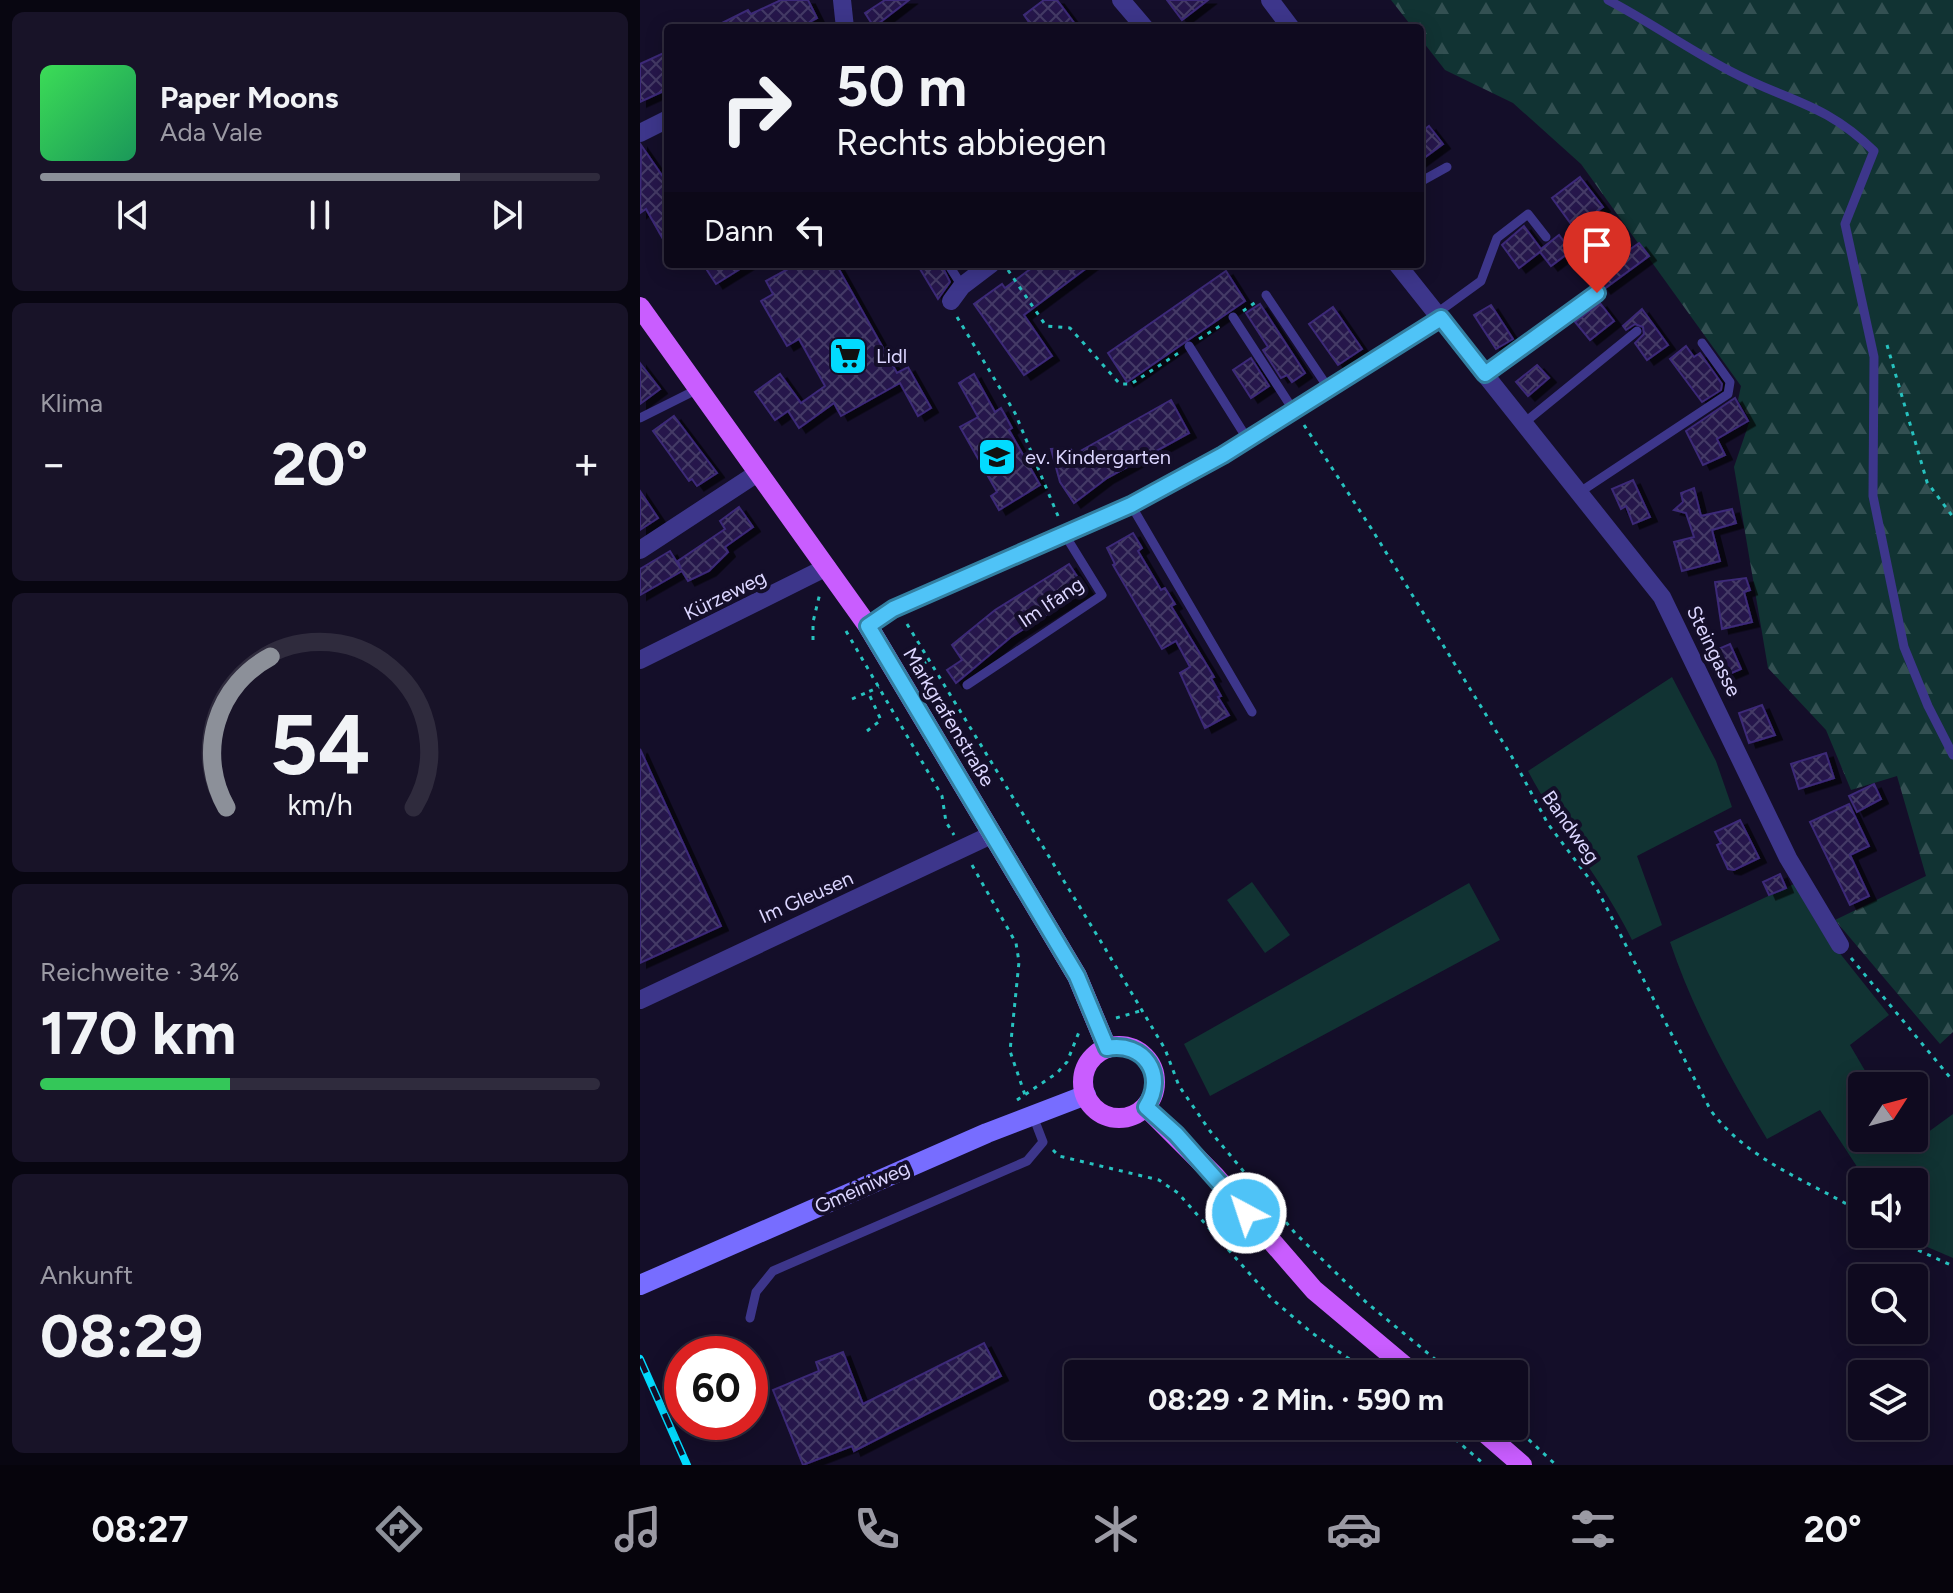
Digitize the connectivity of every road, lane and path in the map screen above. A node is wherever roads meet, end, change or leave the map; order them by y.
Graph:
1 (842, 0) edge
2 (1121, 0) edge
3 (1270, 0) edge
4 (1608, 0) edge
5 (845, 24) edge
6 (1142, 24) edge
7 (1288, 24) edge
8 (664, 121) edge
9 (640, 133) edge
10 (1447, 167) dead end
11 (1424, 180) edge
12 (1546, 237) dead end
13 (949, 268) edge
14 (986, 268) edge
15 (1006, 268) edge
16 (1400, 268) edge
17 (1597, 293) dead end
18 (956, 294) junction
19 (1266, 295) joint
20 (640, 307) edge
21 (1439, 316) junction
22 (1233, 317) junction
23 (1637, 331) dead end
24 (1882, 336) dead end
25 (1702, 343) dead end
26 (1189, 346) junction
27 (1485, 374) junction
28 (700, 388) junction
29 (1329, 389) junction
30 (1294, 411) junction
31 (640, 418) edge
32 (1524, 423) junction
33 (1248, 440) junction
34 (759, 472) junction
35 (1580, 492) junction
36 (1131, 505) junction
37 (1953, 517) edge
38 (1065, 535) junction
39 (640, 550) edge
40 (827, 567) junction
41 (828, 602) dead end
42 (893, 609) junction
43 (843, 626) dead end
44 (868, 626) junction
45 (813, 640) dead end
46 (640, 660) edge
47 (967, 685) dead end
48 (878, 687) junction
49 (868, 692) junction
50 (852, 699) dead end
51 (1252, 712) dead end
52 (867, 731) dead end
53 (1953, 755) edge
54 (991, 835) junction
55 (962, 848) junction
56 (1840, 945) joint
57 (640, 1000) edge
58 (1141, 1011) junction
59 (1099, 1024) junction
60 (1107, 1048) junction
61 (1953, 1081) edge
62 (1025, 1095) junction
63 (1086, 1095) junction
64 (1010, 1104) dead end
65 (1146, 1107) junction
66 (1033, 1116) junction
67 (1059, 1156) dead end
68 (1848, 1206) edge
69 (1913, 1248) edge
70 (1953, 1266) edge
71 (640, 1285) edge
72 (750, 1318) dead end
73 (1351, 1360) edge
74 (1397, 1360) edge
75 (1436, 1360) edge
76 (1528, 1439) edge
77 (1456, 1440) edge
78 (1493, 1440) edge
79 (1485, 1465) edge
80 (1522, 1465) edge
81 (1556, 1465) edge

1 - 5 street
2 - 6 street
3 - 7 street
4 - 53 lane
8 - 9 street
10 - 11 lane
12 - 21 lane
13 - 18 lane
14 - 18 street
15 - 26 path
16 - 21 street, Steingasse
17 - 27 lane
18 - 38 path
19 - 22 path
19 - 29 lane
20 - 28 main road, Markgrafenstraße
21 - 27 street, Steingasse
21 - 29 street
22 - 26 path
22 - 30 lane
23 - 32 lane
24 - 37 path
25 - 35 lane
26 - 33 lane
27 - 32 street, Steingasse
28 - 31 lane
28 - 34 main road, Markgrafenstraße
29 - 30 street
30 - 33 street
30 - 68 path, Bandweg
32 - 35 street, Steingasse
33 - 36 street
34 - 39 street
34 - 40 main road, Markgrafenstraße
35 - 56 street, Steingasse
36 - 38 street
36 - 51 lane
38 - 42 street
38 - 47 lane, Im Ifang
40 - 44 main road, Markgrafenstraße
40 - 46 street, Kürzeweg
41 - 45 path
42 - 44 street
42 - 58 path
43 - 48 path
44 - 54 main road, Markgrafenstraße
48 - 49 path
48 - 55 path
49 - 50 path
49 - 52 path
54 - 55 street, Im Gleusen
54 - 59 main road, Markgrafenstraße
55 - 57 street, Im Gleusen
55 - 62 path
56 - 61 path
58 - 59 path
58 - 75 path
59 - 60 main road, Markgrafenstraße
59 - 62 path
60 - 63 main road
60 - 65 main road
62 - 64 path
62 - 66 path
63 - 65 main road
63 - 66 street, Gmeiniweg
65 - 74 main road
66 - 71 street, Gmeiniweg
66 - 72 lane
67 - 73 path
69 - 70 path
76 - 81 path
77 - 79 path
78 - 80 main road

